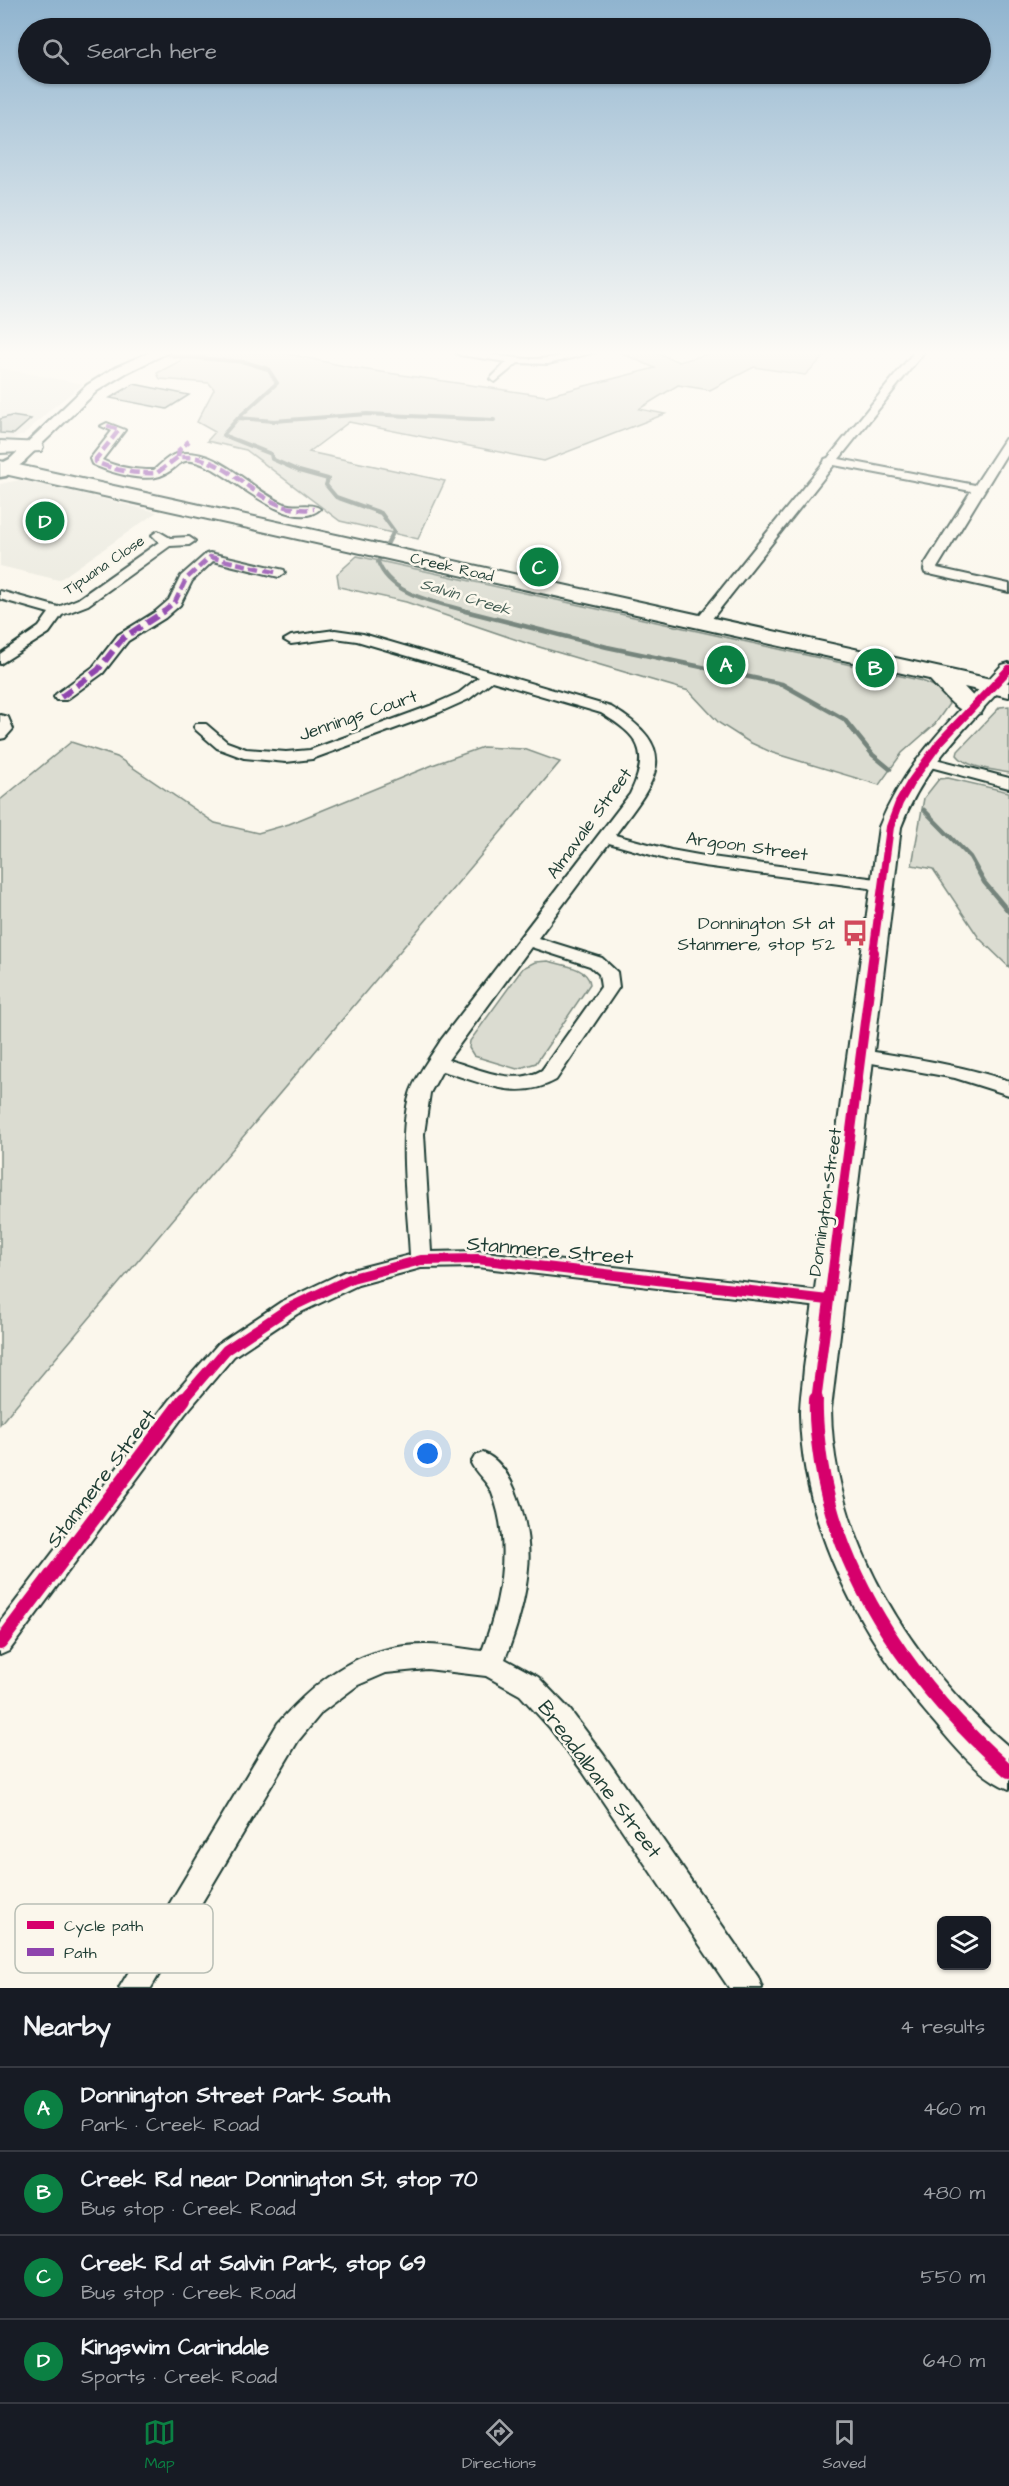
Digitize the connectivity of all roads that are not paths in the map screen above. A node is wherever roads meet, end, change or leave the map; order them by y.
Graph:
1 (51, 445) edge
2 (108, 445) edge
3 (185, 445) edge
4 (842, 445) edge
5 (1007, 445) edge
6 (0, 447) edge
7 (45, 454) junction
8 (178, 457) junction
9 (829, 461) junction
10 (4, 465) edge
11 (978, 489) junction
12 (314, 508) dead end
13 (189, 541) dead end
14 (374, 544) junction
15 (279, 573) dead end
16 (1009, 588) edge
17 (0, 595) edge
18 (57, 612) junction
19 (705, 617) junction
20 (291, 640) dead end
21 (0, 660) edge
22 (937, 674) junction
23 (490, 675) junction
24 (1005, 680) edge
25 (61, 697) dead end
26 (972, 708) junction
27 (0, 719) edge
28 (201, 727) dead end
29 (0, 735) edge
30 (924, 761) junction
31 (1009, 783) edge
32 (606, 837) junction
33 (884, 885) junction
34 (526, 940) junction
35 (862, 1056) junction
36 (435, 1063) junction
37 (1009, 1088) edge
38 (421, 1260) junction
39 (828, 1300) junction
40 (483, 1463) dead end
41 (0, 1643) edge
42 (490, 1664) junction
43 (1009, 1771) edge
44 (185, 1904) edge
45 (143, 1973) edge
46 (134, 1988) edge
47 (747, 1988) edge

1 - 7 street
2 - 8 street
3 - 8 street
4 - 9 street
5 - 11 street
6 - 7 main road
7 - 10 main road, Creek Road
7 - 10 street
7 - 14 main road, Creek Road
8 - 12 street
9 - 11 street
9 - 19 street
10 - 14 main road, Creek Road
11 - 16 street
13 - 18 street, Tipuana Close
14 - 19 main road, Creek Road
15 - 25 street
17 - 18 street
18 - 21 street
19 - 22 main road, Creek Road
19 - 24 main road, Creek Road
20 - 23 street, Almavale Street
22 - 24 main road, Creek Road
22 - 26 main road
23 - 28 street, Jennings Court
23 - 32 street, Almavale Street
24 - 26 street, Donnington Street
26 - 30 street, Donnington Street
27 - 29 street
30 - 31 street
30 - 33 street, Donnington Street
32 - 33 street, Argoon Street
32 - 34 street, Almavale Street
33 - 35 street, Donnington Street
34 - 36 street, Almavale Street
34 - 36 street
35 - 37 street
35 - 39 street, Donnington Street
36 - 38 street, Almavale Street
38 - 39 street, Stanmere Street
38 - 41 street, Stanmere Street
39 - 43 street, Donnington Street
40 - 42 street
42 - 44 street, Breadalbane Street
42 - 47 street, Breadalbane Street
45 - 46 street, Breadalbane Street

